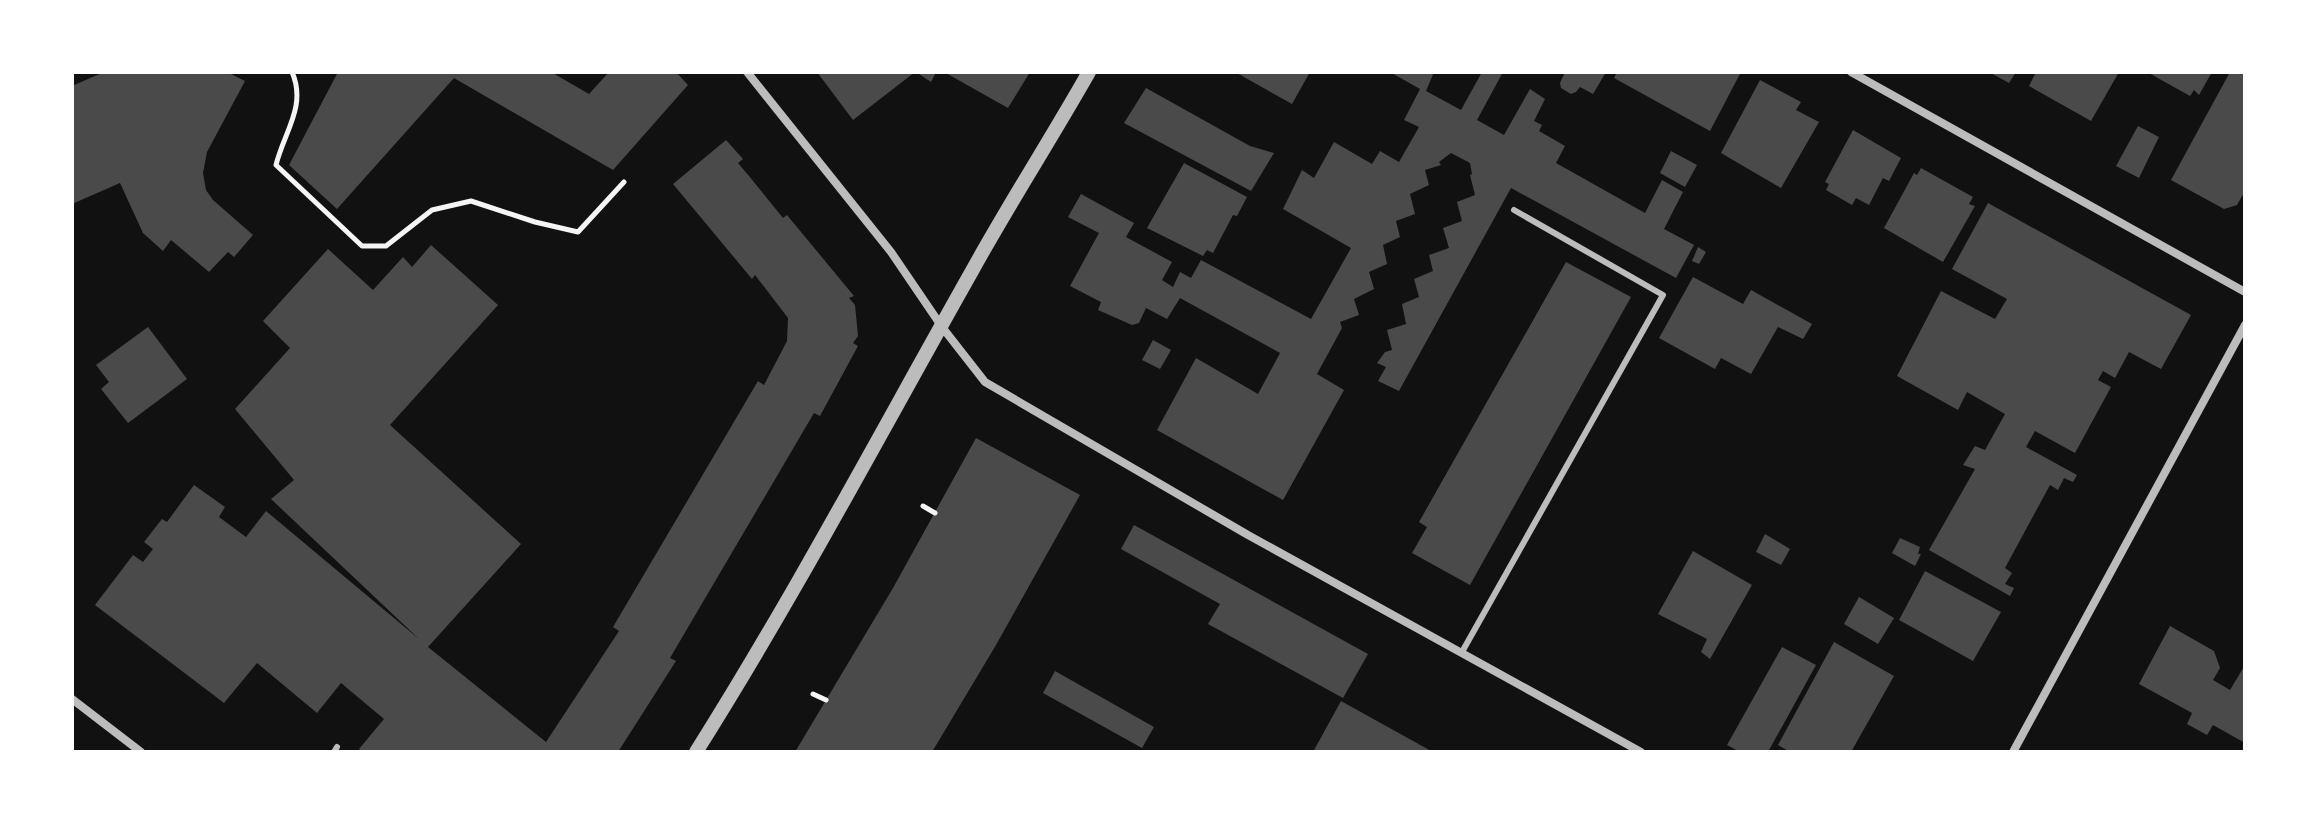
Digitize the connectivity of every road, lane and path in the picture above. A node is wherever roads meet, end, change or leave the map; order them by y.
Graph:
1 (292, 72) edge
2 (747, 72) edge
3 (1089, 72) edge
4 (1851, 72) edge
5 (624, 182) dead end
6 (1514, 210) dead end
7 (2245, 292) edge
8 (2245, 325) edge
9 (942, 327) junction
10 (923, 506) dead end
11 (935, 513) dead end
12 (1462, 652) junction
13 (813, 694) dead end
14 (72, 699) edge
15 (826, 700) dead end
16 (141, 752) edge
17 (696, 752) edge
18 (1641, 752) edge
19 (2013, 752) edge

1 - 5 path
2 - 9 street
3 - 9 street
4 - 7 street
6 - 12 lane
8 - 19 street
9 - 12 street
9 - 17 street
10 - 11 path
12 - 18 street
13 - 15 path
14 - 16 street

